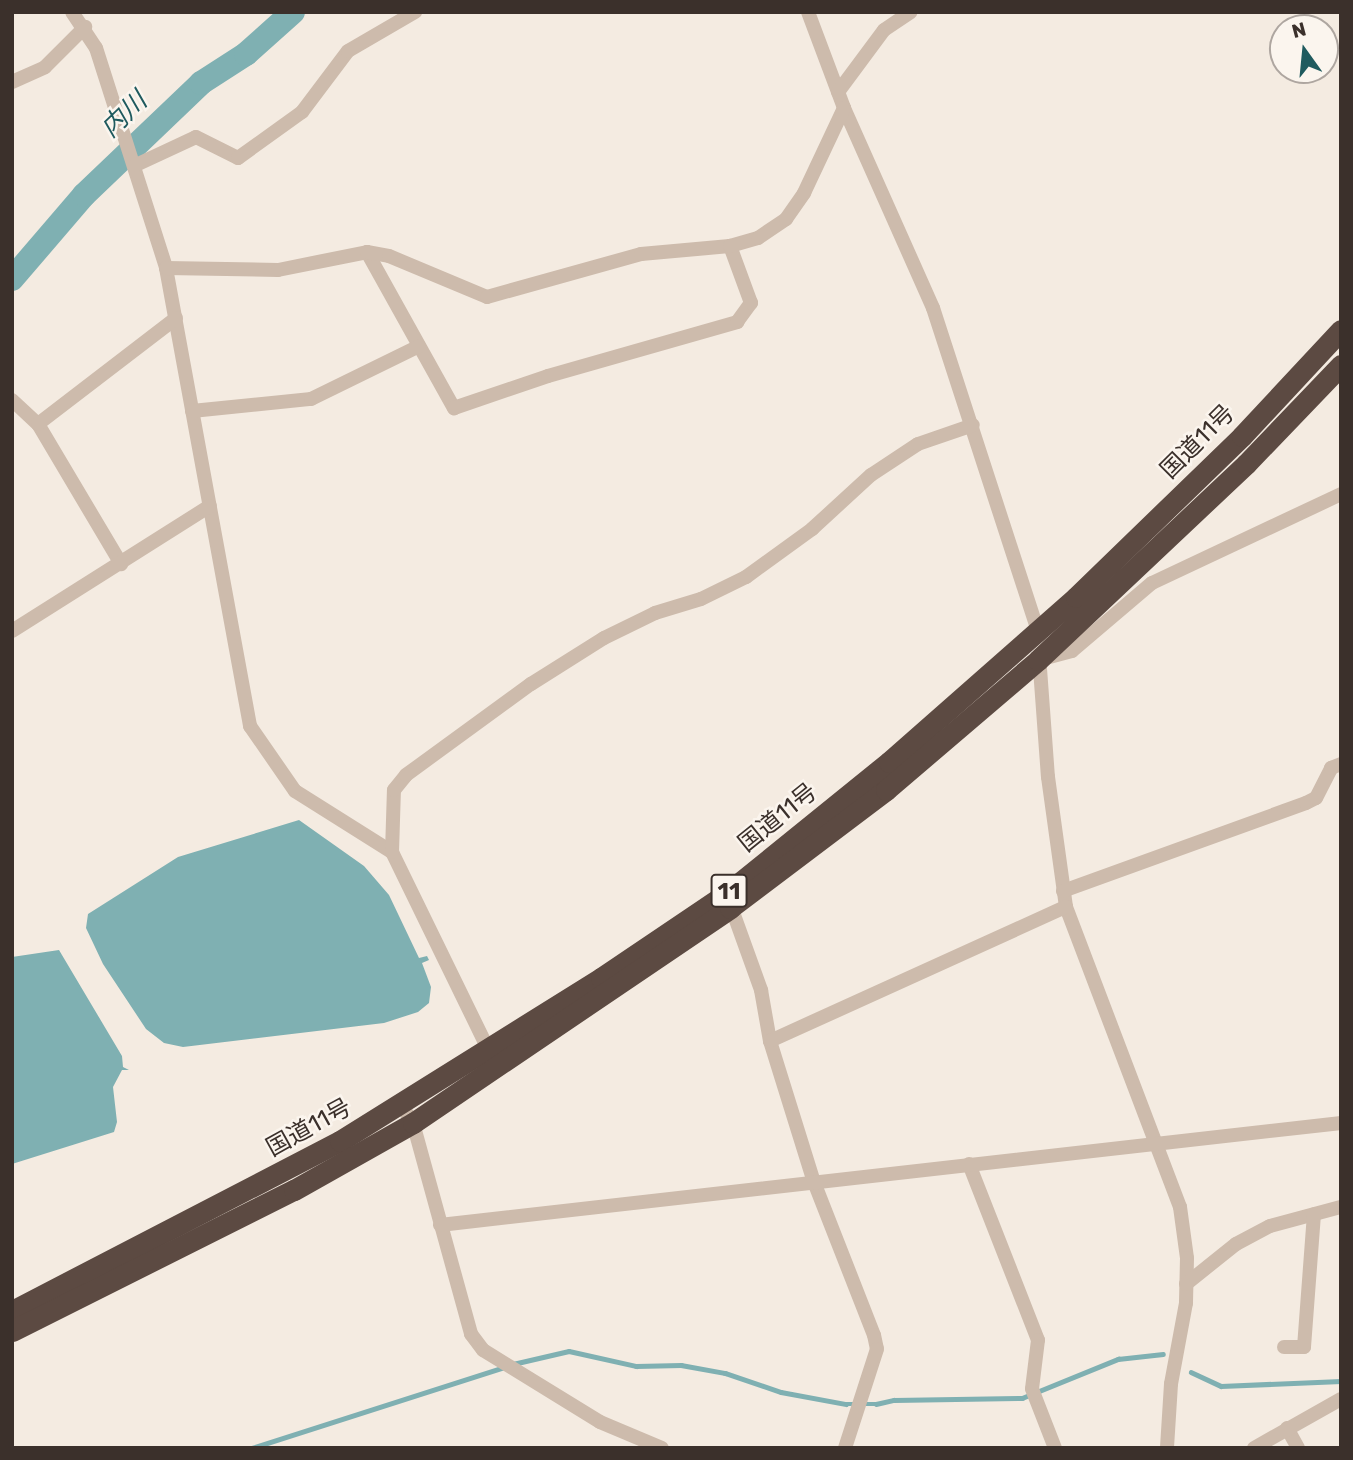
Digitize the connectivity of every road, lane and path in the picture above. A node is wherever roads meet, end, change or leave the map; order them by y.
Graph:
1 (72, 12) edge
2 (415, 12) edge
3 (808, 12) edge
4 (911, 12) edge
5 (85, 27) junction
6 (12, 82) edge
7 (838, 92) junction
8 (844, 108) junction
9 (135, 163) junction
10 (730, 246) junction
11 (367, 252) junction
12 (166, 268) junction
13 (176, 318) junction
14 (1341, 330) edge
15 (419, 346) junction
16 (1341, 365) edge
17 (12, 400) edge
18 (192, 411) junction
19 (38, 424) junction
20 (973, 425) junction
21 (1341, 494) edge
22 (210, 506) junction
23 (121, 564) junction
24 (1039, 627) junction
25 (12, 631) edge
26 (1038, 660) junction
27 (1341, 764) edge
28 (392, 852) junction
29 (1063, 891) junction
30 (728, 900) junction
31 (1066, 907) junction
32 (770, 1041) junction
33 (488, 1049) junction
34 (401, 1105) junction
35 (413, 1123) junction
36 (1341, 1123) edge
37 (1157, 1143) junction
38 (969, 1164) junction
39 (814, 1182) junction
40 (1341, 1207) edge
41 (1314, 1214) junction
42 (440, 1224) junction
43 (1186, 1283) junction
44 (12, 1311) edge
45 (12, 1331) edge
46 (1284, 1347) dead end
47 (1341, 1399) edge
48 (1287, 1429) junction
49 (662, 1448) edge
50 (845, 1448) edge
51 (1055, 1448) edge
52 (1167, 1448) edge
53 (1254, 1448) edge
54 (1298, 1448) edge

1 - 5 street
2 - 9 street
3 - 7 street
4 - 7 street
5 - 6 street
5 - 9 street
7 - 8 street
8 - 10 street
8 - 20 street
9 - 12 street
10 - 11 street
10 - 15 street
11 - 12 street
11 - 15 street
12 - 13 street
13 - 18 street
13 - 19 street
14 - 24 highway, 国道11号 / 11
15 - 18 street
16 - 26 highway, 国道11号 / 11
17 - 19 street
18 - 22 street
19 - 23 street
20 - 24 street
20 - 28 street
21 - 26 street
22 - 23 street
22 - 28 street
23 - 25 street
24 - 26 street
24 - 30 highway, 国道11号 / 11
26 - 29 street
26 - 30 highway, 国道11号 / 11
27 - 29 street
28 - 33 street
29 - 31 street
30 - 32 street
30 - 33 highway, 国道11号 / 11
30 - 35 highway, 国道11号 / 11
31 - 32 street
31 - 37 street
32 - 39 street
33 - 34 highway, 国道11号 / 11
34 - 35 street
34 - 44 highway, 国道11号 / 11
35 - 42 street
35 - 45 highway, 国道11号 / 11
36 - 37 street
37 - 38 street
37 - 43 street
38 - 39 street
38 - 51 street
39 - 42 street
39 - 50 street
40 - 41 street
41 - 43 street
41 - 46 street
42 - 49 street
43 - 52 street
47 - 48 street
48 - 53 street
48 - 54 street

